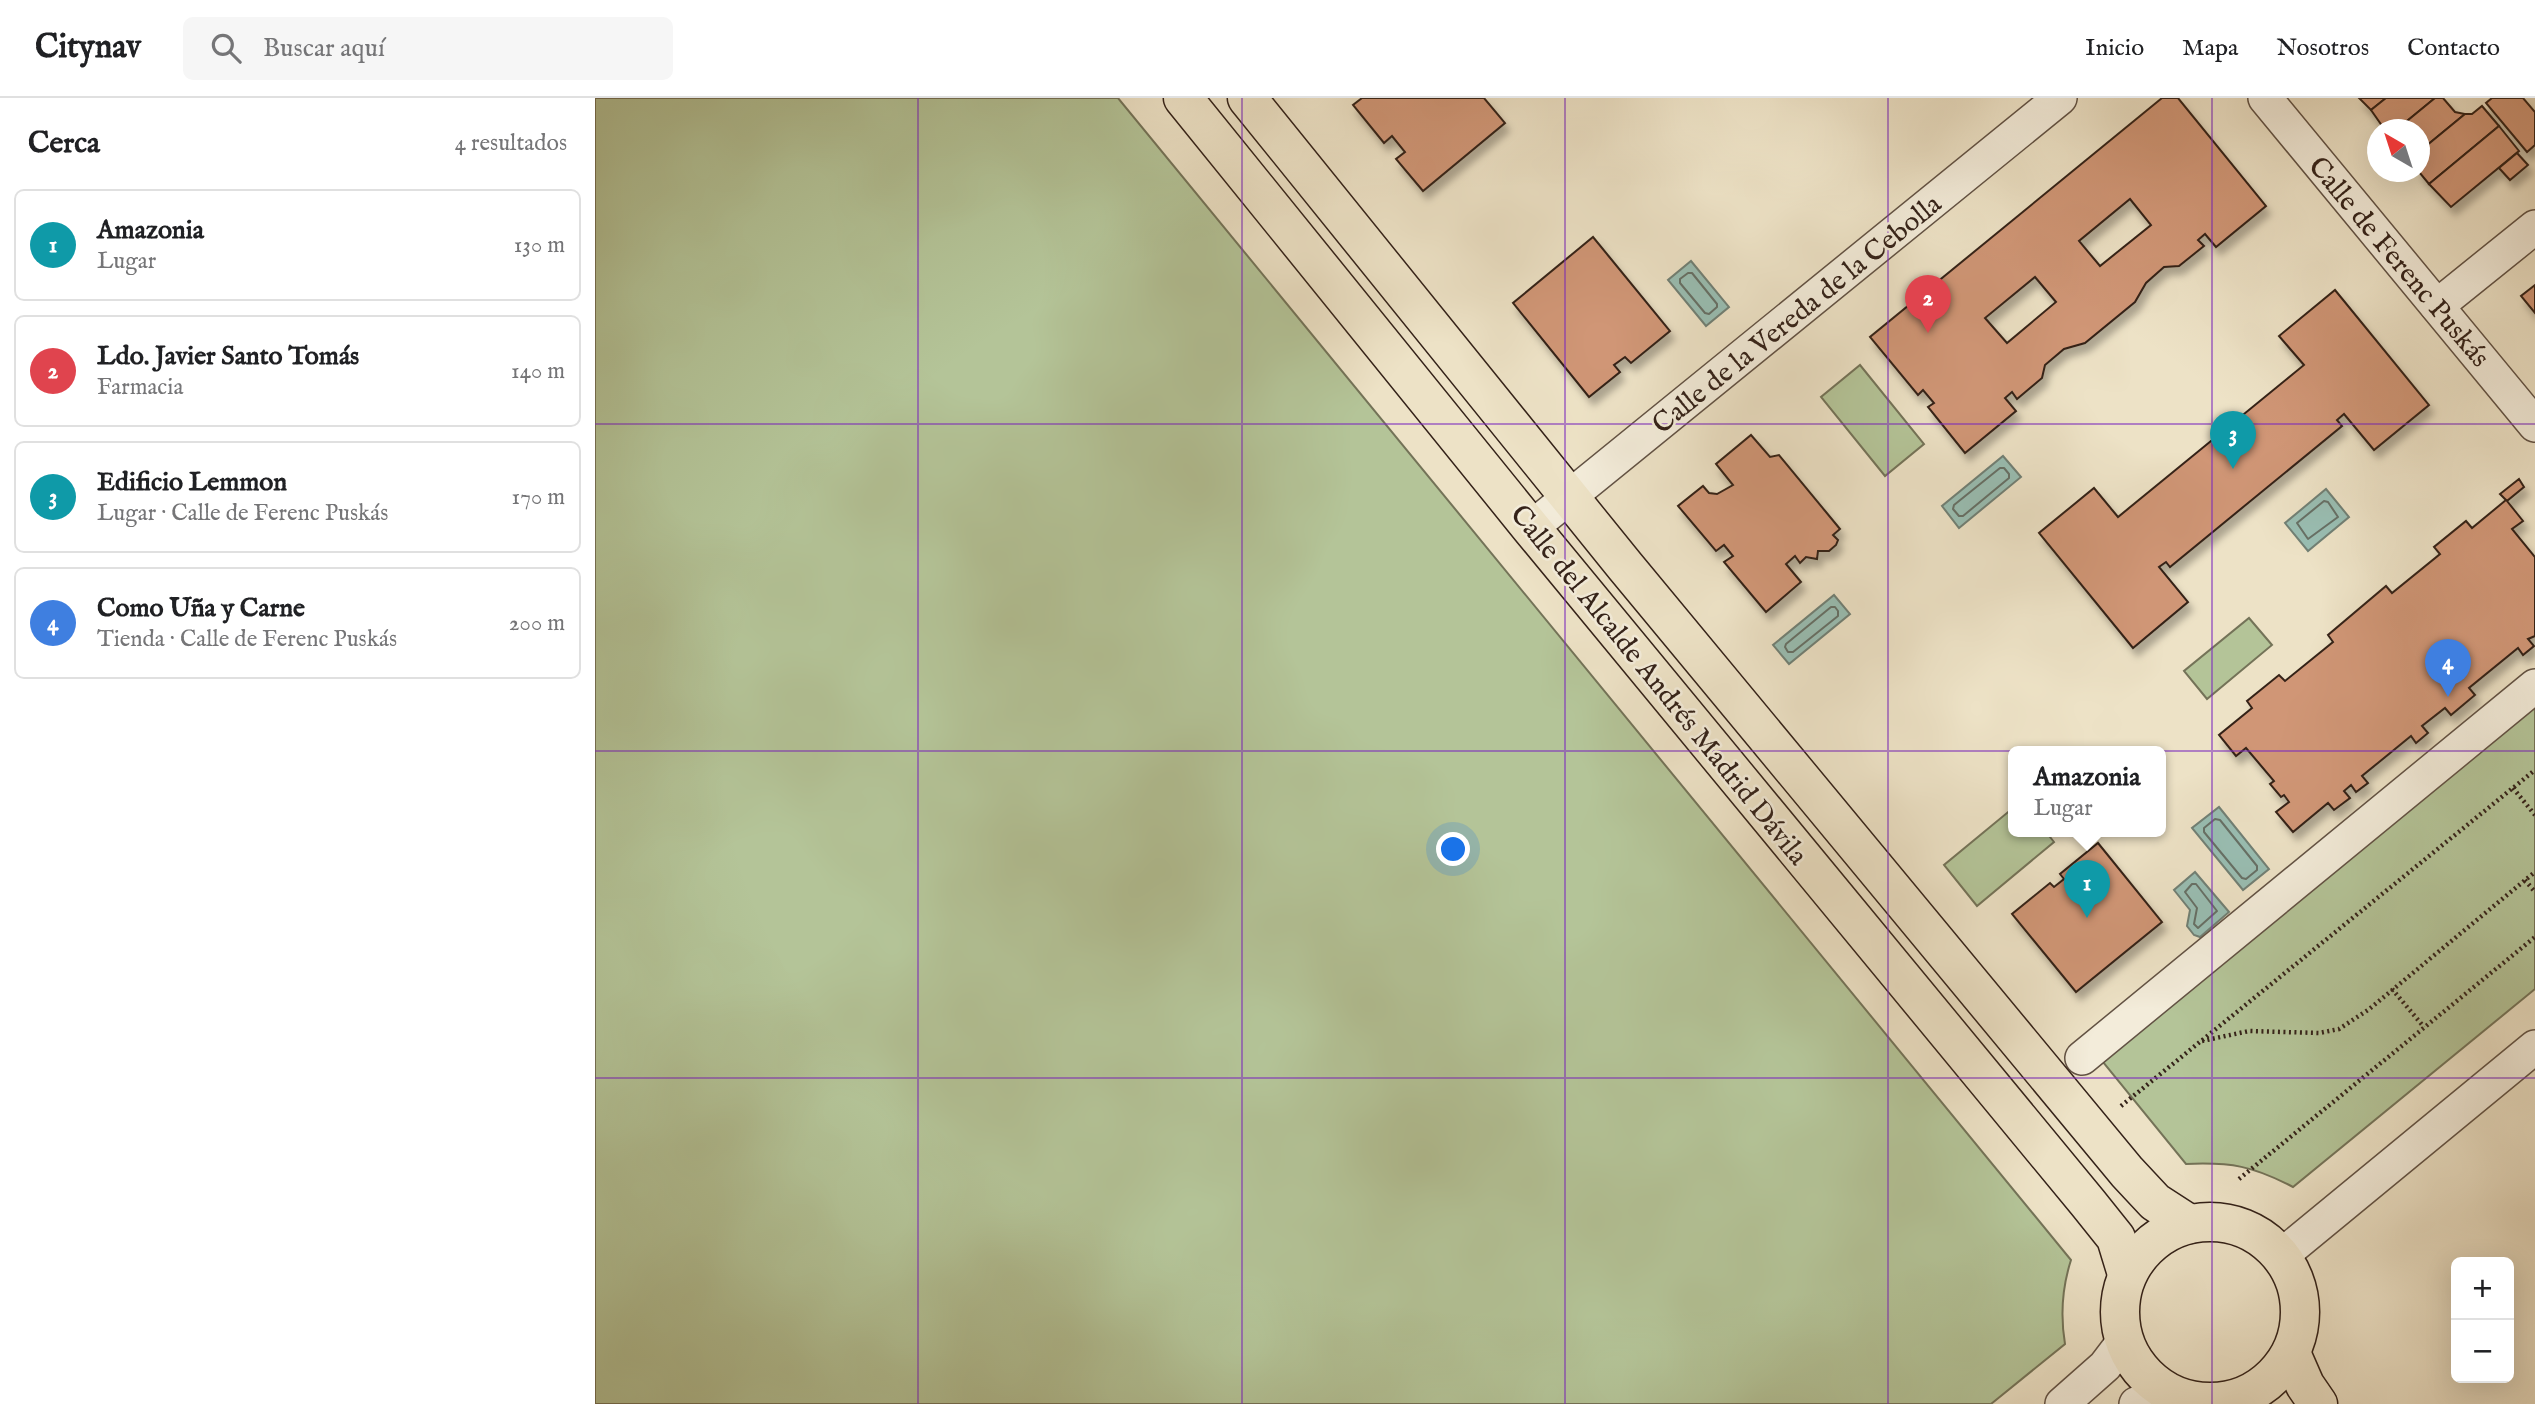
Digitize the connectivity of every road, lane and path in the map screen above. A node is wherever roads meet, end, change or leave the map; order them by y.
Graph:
1 (1183, 98) edge
2 (1248, 98) edge
3 (2060, 98) edge
4 (2265, 98) edge
5 (2535, 227) edge
6 (2437, 306) junction
7 (2535, 425) edge
8 (1570, 496) junction
9 (1531, 528) junction
10 (2535, 686) edge
11 (2535, 770) edge
12 (2513, 788) junction
13 (2535, 815) edge
14 (2535, 872) edge
15 (2525, 880) junction
16 (2535, 892) edge
17 (2535, 937) edge
18 (2392, 989) junction
19 (2424, 1027) junction
20 (2201, 1041) junction
21 (2535, 1047) edge
22 (2082, 1058) dead end
23 (2121, 1106) dead end
24 (2239, 1179) dead end
25 (2189, 1224) junction
26 (2281, 1256) junction
27 (2127, 1274) junction
28 (2124, 1341) junction
29 (2291, 1353) junction
30 (2151, 1398) edge
31 (2240, 1401) edge
32 (2062, 1404) edge
33 (2318, 1404) edge

1 - 9 main road, Calle del Alcalde Andrés Madrid Dávila
2 - 8 main road, Calle del Alcalde Andrés Madrid Dávila
3 - 8 street, Calle de la Vereda de la Cebolla
4 - 6 street, Calle de Ferenc Puskás
5 - 6 street
6 - 7 street, Calle de Ferenc Puskás
8 - 9 street, Calle de la Vereda de la Cebolla
8 - 25 main road, Calle del Alcalde Andrés Madrid Dávila
9 - 27 main road, Calle del Alcalde Andrés Madrid Dávila
10 - 22 street
11 - 12 path
12 - 13 path
12 - 20 path
14 - 15 path
15 - 16 path
15 - 18 path
17 - 19 path
18 - 19 path
18 - 20 path
19 - 24 path
20 - 23 path
21 - 26 street
25 - 26 main road
25 - 27 main road
26 - 29 main road
27 - 28 main road
28 - 30 main road
28 - 32 street
29 - 31 main road
29 - 33 main road
30 - 31 main road

